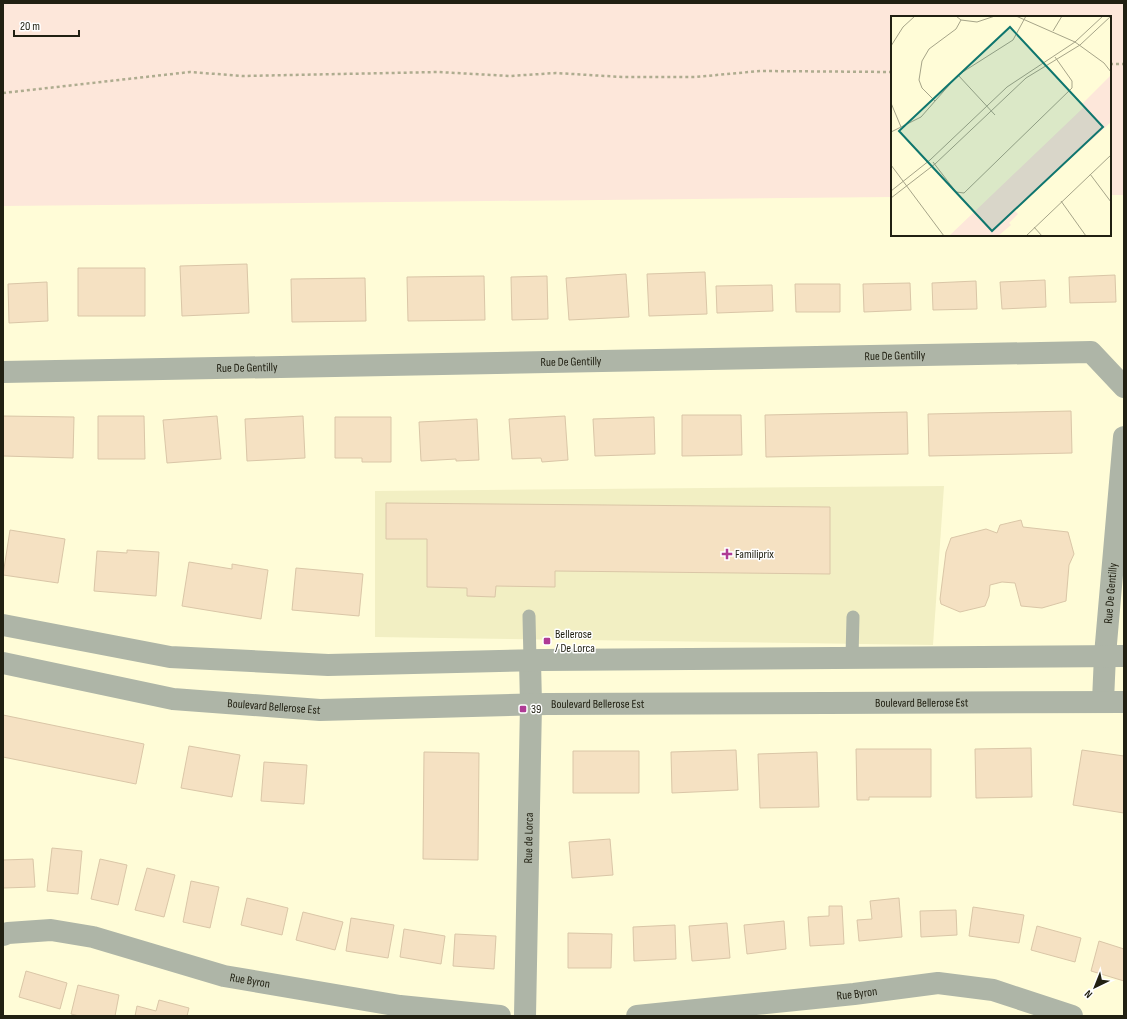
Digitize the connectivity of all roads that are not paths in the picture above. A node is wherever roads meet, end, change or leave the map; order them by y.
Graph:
1 (3, 372) edge
2 (1124, 387) edge
3 (1124, 437) edge
4 (529, 616) dead end
5 (853, 617) dead end
6 (3, 625) edge
7 (1114, 655) edge
8 (852, 657) junction
9 (530, 661) junction
10 (3, 662) edge
11 (1114, 702) edge
12 (531, 704) junction
13 (3, 934) edge
14 (780, 1008) edge
15 (500, 1016) edge
16 (525, 1016) edge
17 (637, 1016) edge
18 (1072, 1016) edge

1 - 2 street, Rue De Gentilly
3 - 7 street, Rue De Gentilly
4 - 9 lane
5 - 8 lane
6 - 9 street
7 - 8 street
7 - 11 street, Rue De Gentilly
8 - 9 street
9 - 12 street, Rue de Lorca
10 - 12 street, Boulevard Bellerose Est
11 - 12 street, Boulevard Bellerose Est
12 - 16 street, Rue de Lorca
13 - 15 street, Rue Byron
14 - 17 street, Rue Byron
14 - 18 street, Rue Byron

